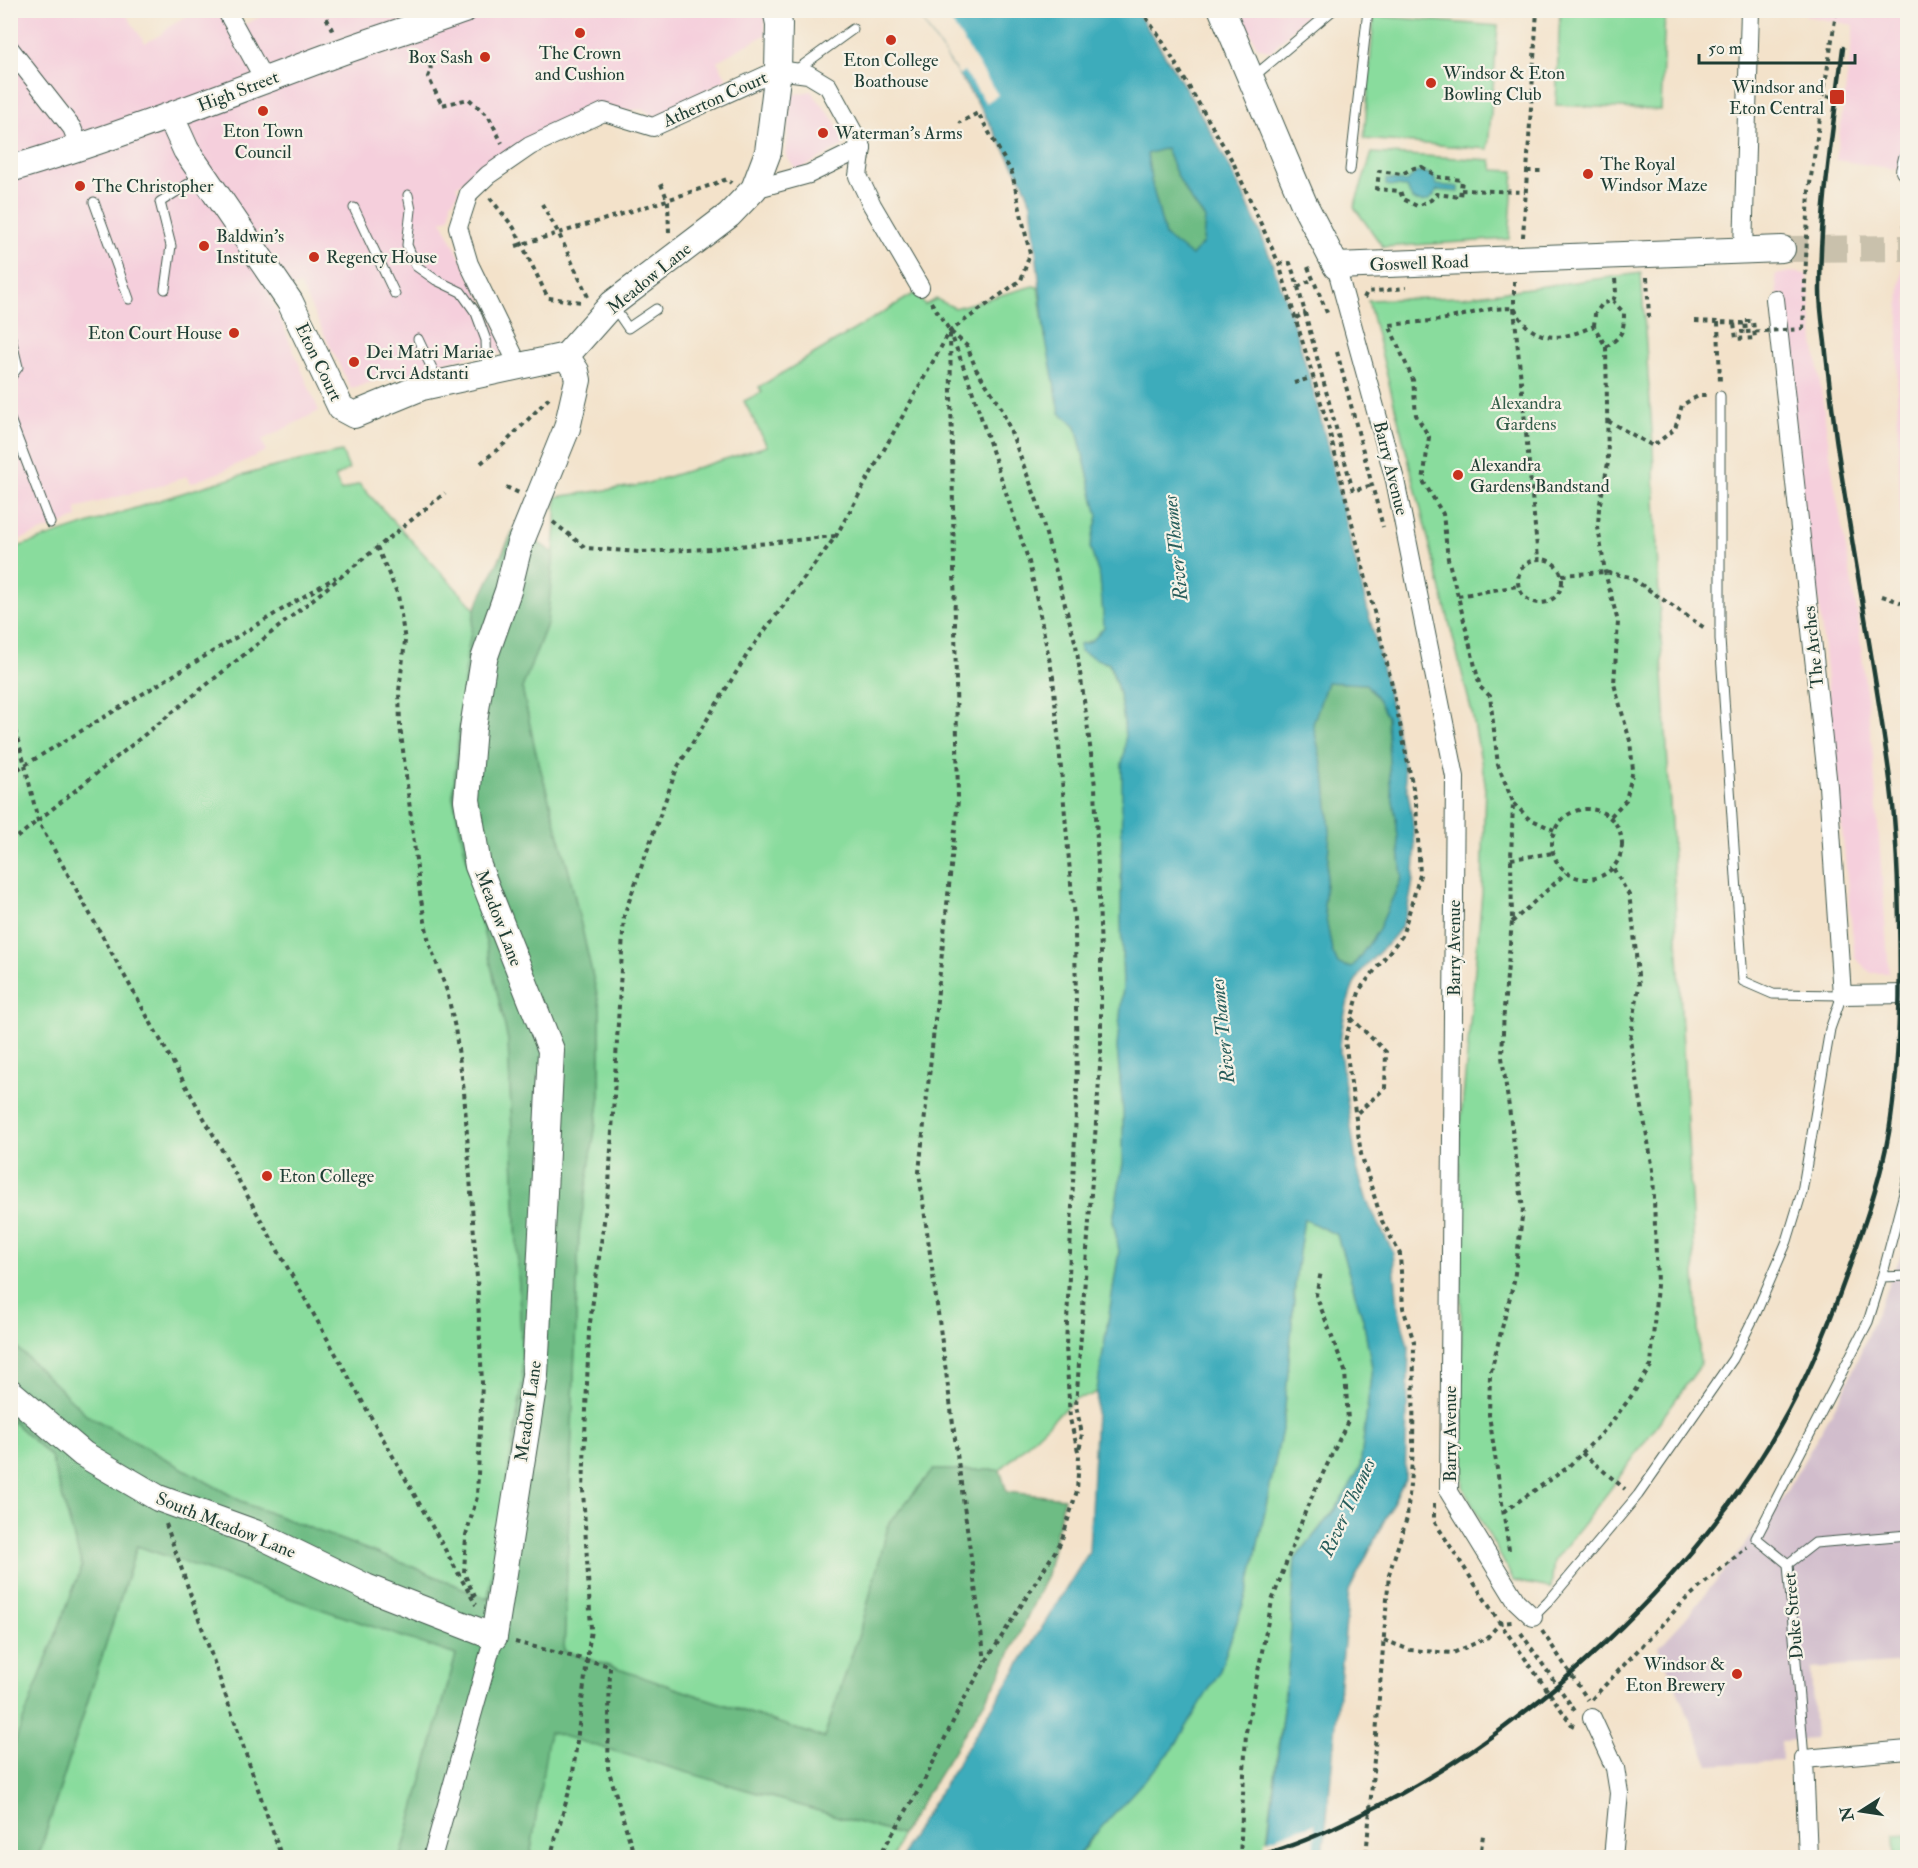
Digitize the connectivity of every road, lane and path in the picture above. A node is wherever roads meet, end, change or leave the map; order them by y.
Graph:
1 (226, 10) edge
2 (464, 10) edge
3 (776, 10) edge
4 (1141, 10) edge
5 (1222, 10) edge
6 (1333, 10) edge
7 (1368, 10) edge
8 (1459, 10) edge
9 (1750, 10) edge
10 (1537, 11) edge
11 (1836, 13) dead end
12 (853, 29) dead end
13 (10, 49) edge
14 (430, 65) dead end
15 (785, 71) junction
16 (1251, 78) junction
17 (265, 81) junction
18 (171, 117) junction
19 (959, 123) dead end
20 (862, 148) junction
21 (74, 153) junction
22 (510, 159) junction
23 (10, 169) edge
24 (1350, 170) dead end
25 (1527, 171) junction
26 (1544, 171) dead end
27 (203, 175) junction
28 (477, 184) junction
29 (661, 184) dead end
30 (1461, 190) junction
31 (1525, 192) junction
32 (750, 194) junction
33 (408, 195) dead end
34 (668, 201) junction
35 (94, 202) dead end
36 (542, 204) dead end
37 (354, 208) dead end
38 (558, 232) junction
39 (1522, 242) dead end
40 (523, 244) junction
41 (516, 246) dead end
42 (1782, 249) tunnel mouth
43 (1743, 250) junction
44 (669, 261) junction
45 (1279, 264) junction
46 (1336, 266) junction
47 (1647, 268) dead end
48 (1615, 269) dead end
49 (1515, 278) dead end
50 (920, 286) joint
51 (1298, 287) junction
52 (165, 290) dead end
53 (395, 294) dead end
54 (129, 299) dead end
55 (1775, 299) dead end
56 (1613, 301) junction
57 (612, 304) junction
58 (656, 309) dead end
59 (1514, 309) junction
60 (1306, 312) junction
61 (1296, 318) junction
62 (1649, 318) dead end
63 (1329, 321) dead end
64 (1695, 321) dead end
65 (1718, 322) junction
66 (1734, 323) junction
67 (1594, 326) junction
68 (950, 331) junction
69 (1746, 332) junction
70 (10, 334) edge
71 (417, 339) dead end
72 (1606, 347) junction
73 (1337, 349) dead end
74 (571, 364) junction
75 (516, 367) junction
76 (488, 372) junction
77 (10, 378) edge
78 (1314, 378) junction
79 (439, 383) junction
80 (1294, 383) dead end
81 (1720, 396) junction
82 (10, 419) edge
83 (1608, 421) junction
84 (482, 463) dead end
85 (1372, 485) junction
86 (506, 487) dead end
87 (445, 493) dead end
88 (538, 501) junction
89 (50, 523) dead end
90 (1383, 529) dead end
91 (836, 536) junction
92 (377, 547) junction
93 (1538, 558) junction
94 (350, 569) junction
95 (1605, 572) junction
96 (1562, 575) junction
97 (1518, 586) junction
98 (1458, 596) junction
99 (1882, 596) dead end
100 (1908, 605) edge
101 (1720, 639) junction
102 (10, 713) edge
103 (25, 765) junction
104 (10, 774) edge
105 (1513, 802) junction
106 (1610, 817) junction
107 (38, 822) junction
108 (1554, 830) junction
109 (10, 843) edge
110 (1553, 854) junction
111 (1511, 860) junction
112 (1613, 868) junction
113 (1566, 873) junction
114 (1512, 922) junction
115 (1908, 994) edge
116 (1842, 995) junction
117 (1352, 1018) junction
118 (1356, 1115) junction
119 (1908, 1178) edge
120 (1321, 1272) dead end
121 (1882, 1276) junction
122 (1908, 1276) edge
123 (10, 1392) edge
124 (1582, 1453) junction
125 (1079, 1455) junction
126 (1636, 1497) junction
127 (158, 1498) junction
128 (1503, 1512) junction
129 (1908, 1535) edge
130 (1756, 1538) junction
131 (1509, 1557) dead end
132 (1788, 1564) junction
133 (1533, 1617) junction
134 (1500, 1623) junction
135 (494, 1637) junction
136 (1384, 1640) junction
137 (587, 1660) junction
138 (985, 1663) junction
139 (1591, 1710) junction
140 (1602, 1739) junction
141 (1908, 1750) edge
142 (1804, 1759) junction
143 (1483, 1835) dead end
144 (282, 1857) edge
145 (432, 1857) edge
146 (550, 1857) edge
147 (635, 1857) edge
148 (878, 1857) edge
149 (1240, 1857) edge
150 (1366, 1857) edge
151 (1480, 1857) edge
152 (1612, 1857) edge
153 (1808, 1857) edge

1 - 17 street
2 - 17 street, High Street
3 - 15 street, Meadow Lane
4 - 45 path
5 - 16 street
6 - 16 lane
7 - 24 lane
8 - 10 path
9 - 43 street
10 - 25 path
11 - 69 path, bridge
12 - 15 lane
13 - 21 street
14 - 22 path
15 - 20 street
15 - 22 street, Atherton Court
15 - 32 street, Meadow Lane
16 - 46 street
17 - 18 street, High Street
18 - 21 street, High Street
18 - 27 street, Eton Court
19 - 68 path
20 - 32 street
20 - 50 street
21 - 23 street, High Street
22 - 28 street, Atherton Court
25 - 26 path
25 - 31 path
27 - 52 lane
27 - 79 street, Eton Court
28 - 40 path
28 - 75 street, Atherton Court
29 - 34 path
30 - 30 path
30 - 31 path
31 - 39 path
32 - 34 path
32 - 44 street, Meadow Lane
33 - 76 lane
34 - 38 path
34 - 44 path
35 - 54 lane
36 - 38 path
37 - 53 lane
38 - 40 path
38 - 40 path
40 - 41 path
42 - 43 street, Goswell Road
43 - 46 street, Goswell Road
44 - 57 street, Meadow Lane
45 - 51 path
45 - 61 path
46 - 133 street, Barry Avenue
47 - 62 path
48 - 56 path
49 - 59 path
50 - 68 path
51 - 60 path
51 - 63 path
55 - 116 street, The Arches
56 - 67 path
56 - 72 path
57 - 58 lane
57 - 74 street, Meadow Lane
59 - 67 path
59 - 93 path
59 - 98 path
60 - 61 path
60 - 85 path
61 - 78 path
64 - 65 path
65 - 66 path
65 - 81 path
66 - 69 path
66 - 69 path
67 - 72 path
68 - 91 path
68 - 125 path
68 - 125 path
68 - 138 path
70 - 77 lane
71 - 79 lane
72 - 83 path
73 - 85 path
74 - 75 street, Eton Court
74 - 84 path
74 - 88 street, Meadow Lane
75 - 76 street, Eton Court
76 - 79 street, Eton Court
78 - 80 path
78 - 117 path
81 - 83 path
81 - 101 lane
82 - 89 lane
83 - 95 path
85 - 90 path
86 - 88 path
87 - 92 path
88 - 91 path
88 - 135 street, Meadow Lane
91 - 137 path
92 - 94 path
92 - 107 path
93 - 96 path
93 - 97 path
94 - 103 path
94 - 107 path
95 - 96 path
95 - 101 path
95 - 106 path
96 - 97 path
97 - 98 path
98 - 105 path
99 - 100 path
101 - 116 lane
102 - 103 path
103 - 104 path
103 - 107 path
105 - 108 path
105 - 111 path
106 - 108 path
106 - 112 path
107 - 109 path
108 - 110 path
110 - 111 path
110 - 113 path
111 - 114 path
112 - 113 path
112 - 124 path
113 - 114 path
114 - 128 path
115 - 116 street
116 - 126 lane
117 - 118 path
117 - 118 path
118 - 136 path
119 - 121 lane
120 - 149 path
121 - 122 lane
121 - 130 lane
123 - 127 street, South Meadow Lane
124 - 126 path
124 - 128 path
125 - 138 path
126 - 133 lane
127 - 135 street, South Meadow Lane
127 - 144 path
128 - 131 path
129 - 132 lane, Duke Street
130 - 132 lane
130 - 139 path
132 - 142 lane, Duke Street
133 - 139 path
134 - 136 path
134 - 139 path
134 - 140 path
135 - 137 path
135 - 145 street, Meadow Lane
136 - 150 path
137 - 146 path
137 - 147 path
138 - 148 path
139 - 140 street
140 - 152 street
141 - 142 street
142 - 153 street, Duke Street
143 - 151 path

